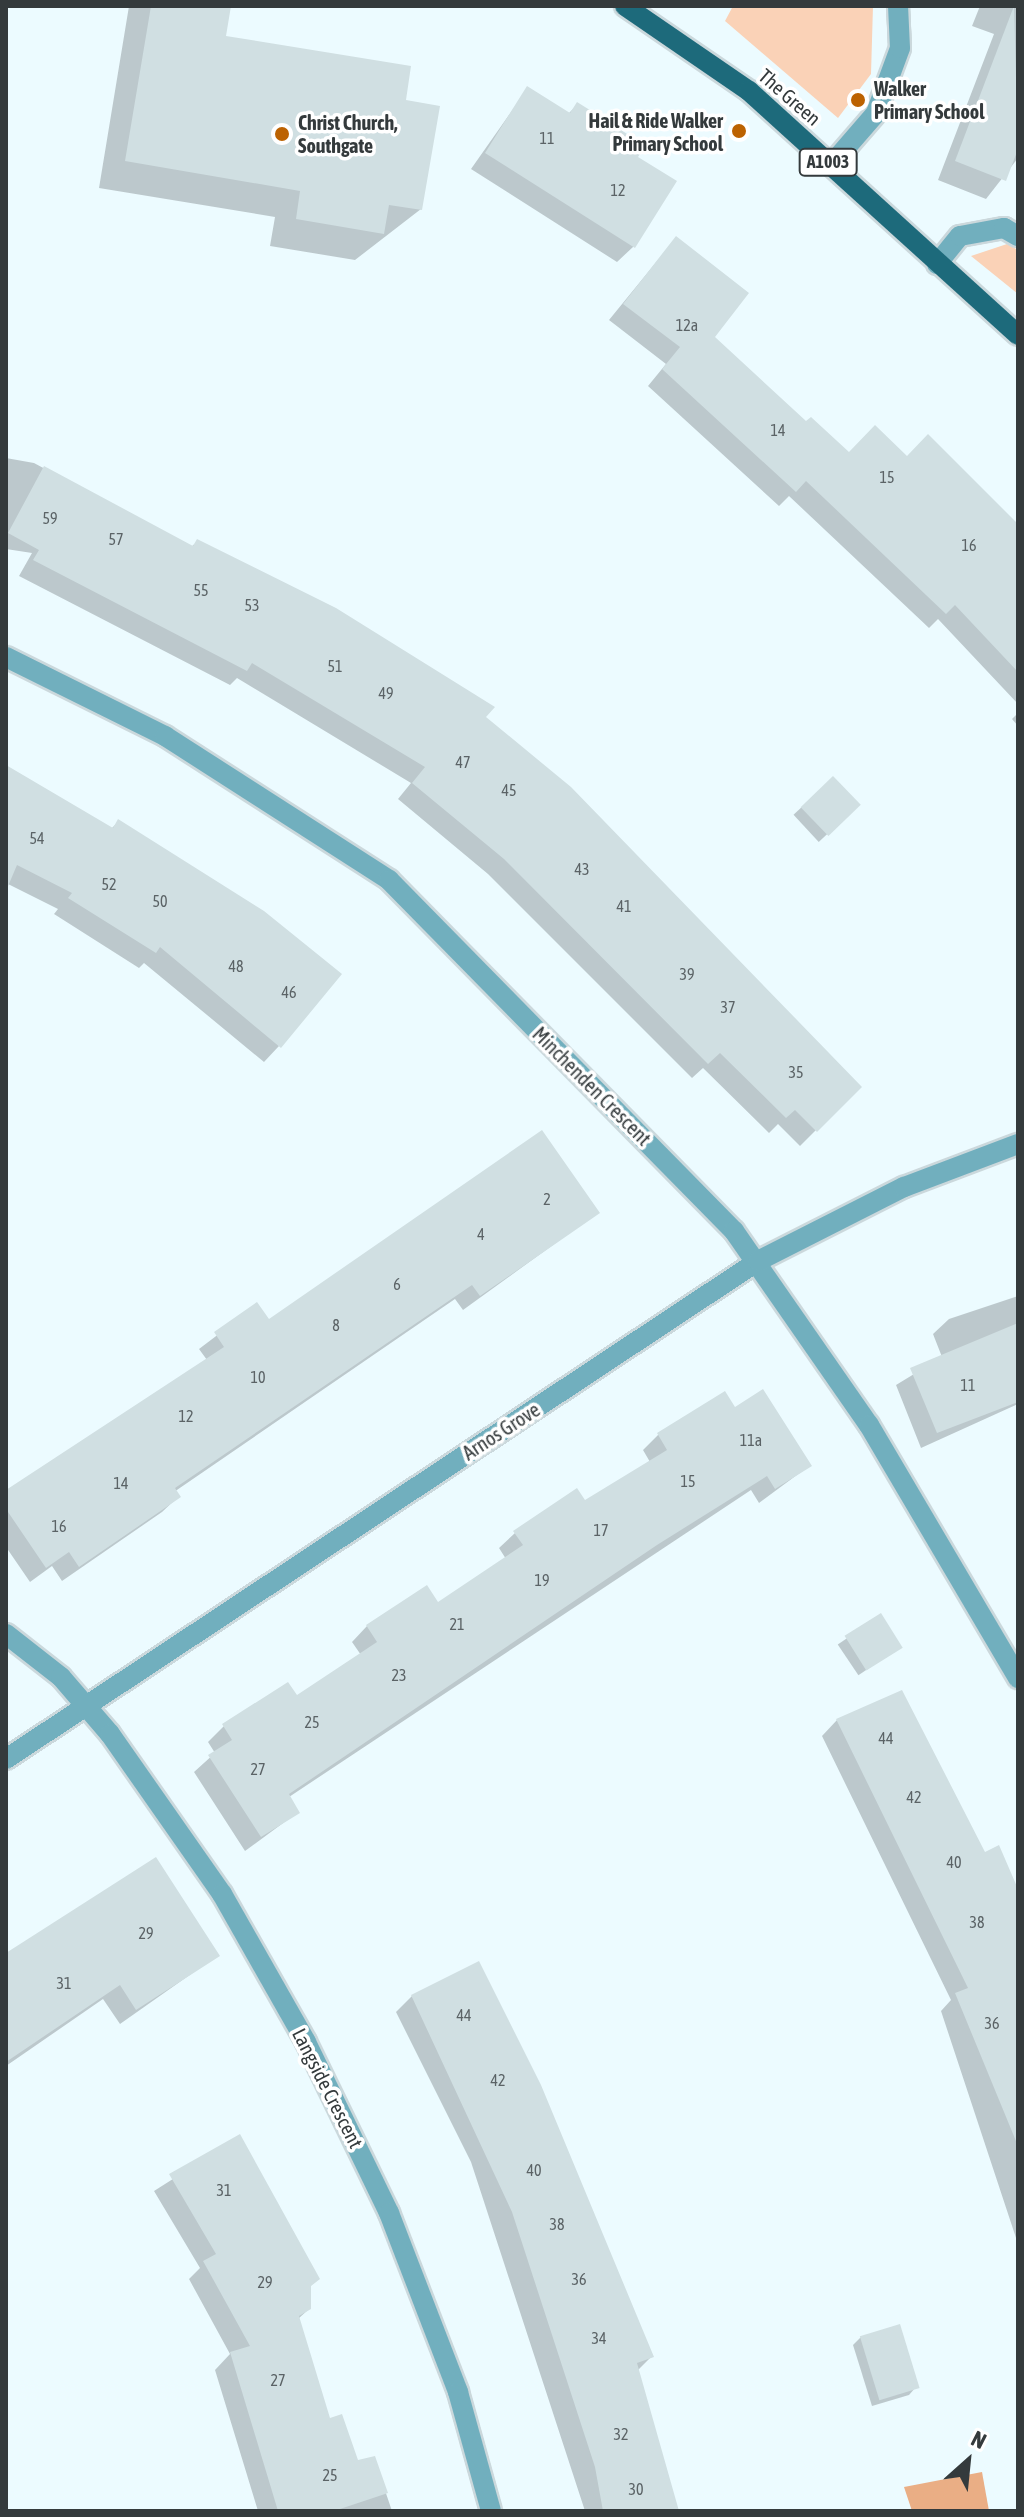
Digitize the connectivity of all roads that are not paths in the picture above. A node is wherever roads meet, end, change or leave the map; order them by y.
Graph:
1 (625, 6) edge
2 (898, 6) edge
3 (831, 165) junction
4 (1018, 236) edge
5 (937, 264) junction
6 (1018, 335) edge
7 (6, 657) edge
8 (1018, 1144) edge
9 (758, 1261) junction
10 (6, 1634) edge
11 (1018, 1678) edge
12 (87, 1704) junction
13 (6, 1759) edge
14 (491, 2511) edge

1 - 3 main road, The Green / A1003
2 - 3 street
3 - 5 main road, The Green / A1003
4 - 5 street
5 - 6 main road, The Green / A1003
7 - 9 street, Minchenden Crescent
8 - 9 street, Arnos Grove
9 - 11 street, Minchenden Crescent
9 - 12 street, Arnos Grove
10 - 12 street, Langside Crescent
12 - 13 street, Arnos Grove
12 - 14 street, Langside Crescent

